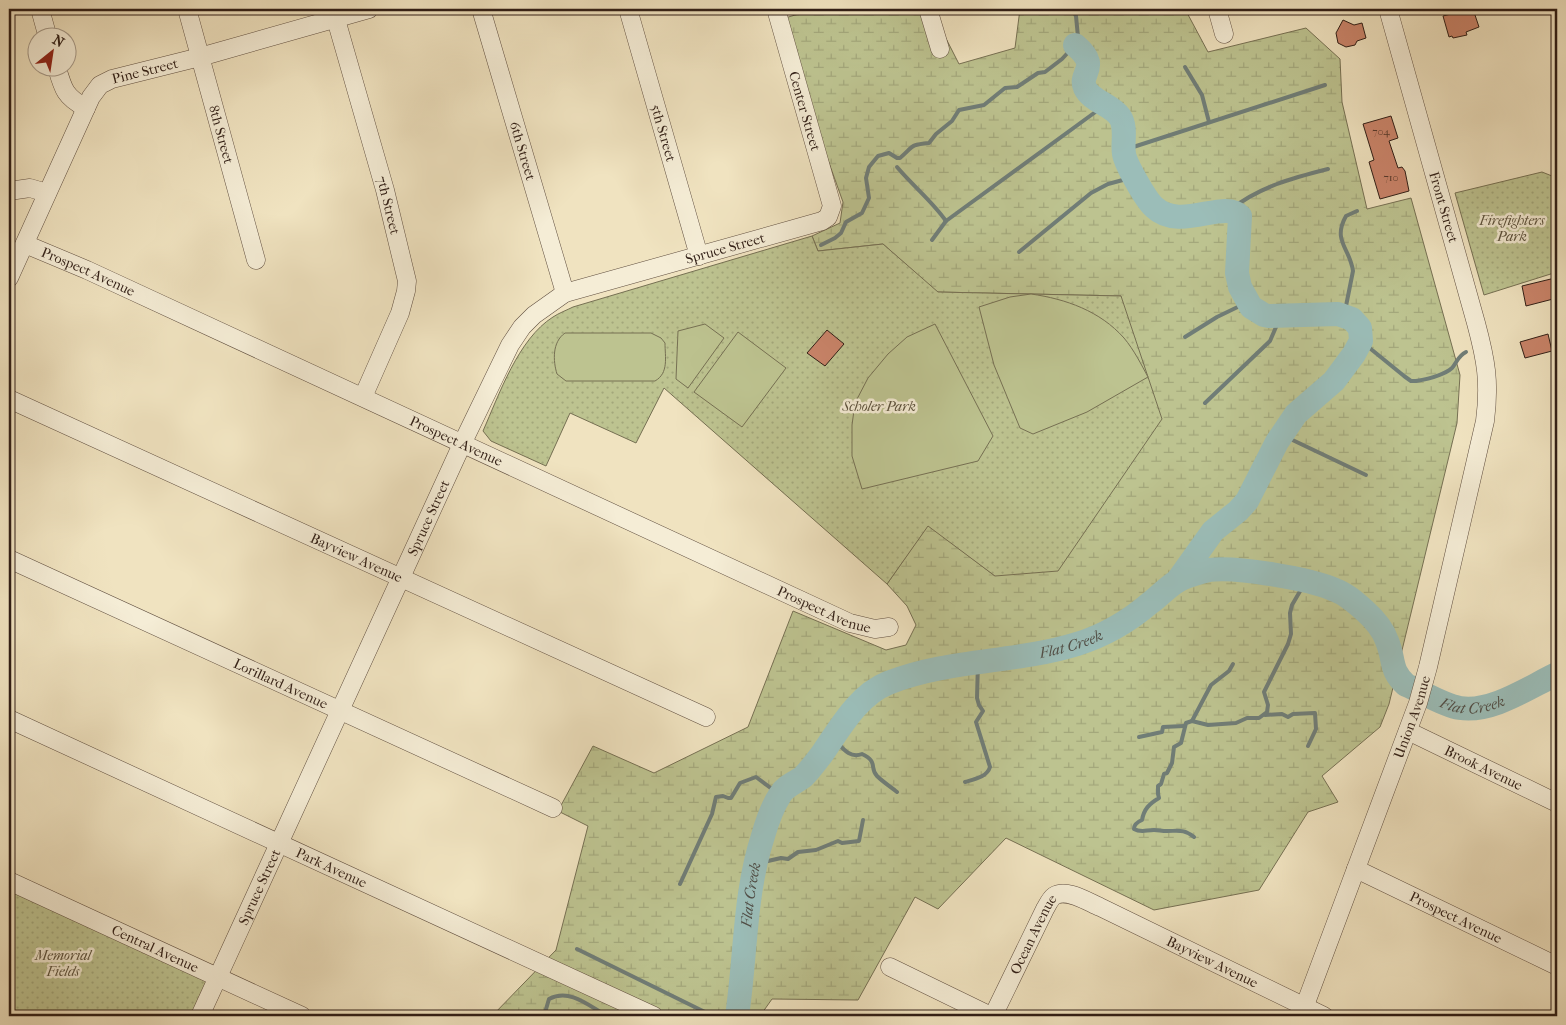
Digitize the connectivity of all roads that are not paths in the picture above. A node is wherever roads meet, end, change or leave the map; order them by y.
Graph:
1 (40, 9) edge
2 (187, 9) edge
3 (369, 9) edge
4 (481, 9) edge
5 (628, 9) edge
6 (776, 9) edge
7 (928, 9) edge
8 (1217, 9) edge
9 (1388, 9) edge
10 (335, 13) edge
11 (45, 28) edge
12 (1224, 34) dead end
13 (940, 50) dead end
14 (200, 57) junction
15 (60, 78) edge
16 (86, 108) junction
17 (9, 191) edge
18 (47, 193) junction
19 (830, 213) joint
20 (25, 244) junction
21 (699, 256) junction
22 (256, 260) dead end
23 (9, 278) edge
24 (565, 293) junction
25 (363, 398) junction
26 (9, 399) edge
27 (1487, 407) joint
28 (463, 442) junction
29 (9, 559) edge
30 (401, 578) junction
31 (889, 627) dead end
32 (341, 711) junction
33 (706, 717) dead end
34 (9, 719) edge
35 (1410, 726) junction
36 (1557, 803) edge
37 (553, 808) dead end
38 (280, 843) junction
39 (1356, 869) junction
40 (9, 881) edge
41 (1100, 907) joint
42 (1557, 966) edge
43 (890, 967) dead end
44 (218, 978) junction
45 (1302, 1012) edge
46 (200, 1016) edge
47 (302, 1016) edge
48 (654, 1016) edge
49 (992, 1016) edge
50 (1324, 1016) edge

1 - 11 street
2 - 14 street, 8th Street
3 - 10 street, Pine Street
4 - 24 street, 6th Street
5 - 21 street, 5th Street
6 - 19 street, Center Street
7 - 13 street
8 - 12 street
9 - 27 street, Front Street
10 - 14 street, Pine Street
10 - 25 street, 7th Street
14 - 16 street, Pine Street
14 - 22 street, 8th Street
15 - 16 street
16 - 18 street, Pine Street
17 - 18 street
18 - 20 street, Pine Street
19 - 21 street, Spruce Street
20 - 23 street, Pine Street
20 - 25 street, Prospect Avenue
21 - 24 street, Spruce Street
24 - 28 street, Spruce Street
25 - 28 street, Prospect Avenue
26 - 30 street, Bayview Avenue
27 - 35 street, Union Avenue
28 - 30 street, Spruce Street
28 - 31 street, Prospect Avenue
29 - 32 street, Lorillard Avenue
30 - 32 street, Spruce Street
30 - 33 street, Bayview Avenue
32 - 37 street, Lorillard Avenue
32 - 38 street, Spruce Street
34 - 38 street, Park Avenue
35 - 36 street, Brook Avenue
35 - 39 street, Union Avenue
38 - 44 street, Spruce Street
38 - 48 street, Park Avenue
39 - 42 street, Prospect Avenue
39 - 45 street, Union Avenue
40 - 44 street, Central Avenue
41 - 45 street, Bayview Avenue
41 - 49 street, Ocean Avenue
43 - 49 street
44 - 46 street, Spruce Street
44 - 47 street, Central Avenue
45 - 50 street, Bayview Avenue

